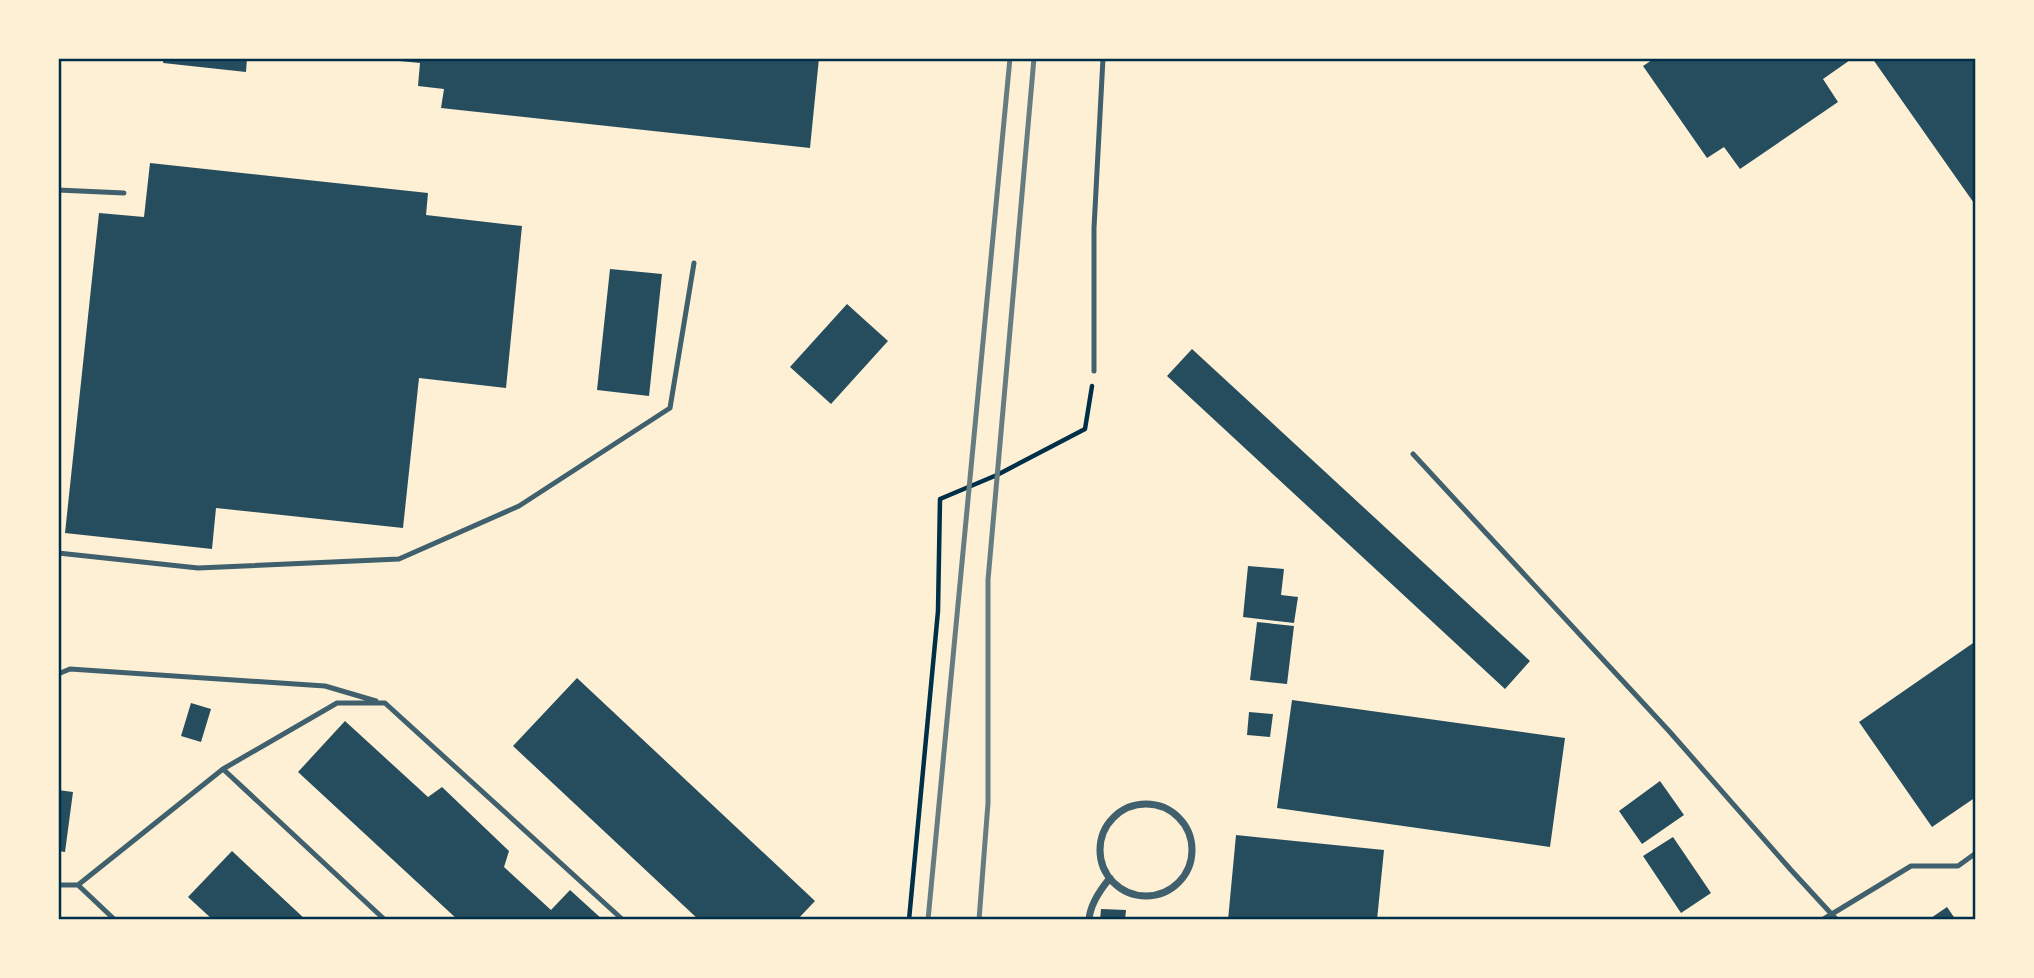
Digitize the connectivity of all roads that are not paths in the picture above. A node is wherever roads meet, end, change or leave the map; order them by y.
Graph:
1 (1103, 58) edge
2 (58, 190) edge
3 (124, 193) dead end
4 (694, 263) dead end
5 (1094, 371) road end
6 (1413, 454) dead end
7 (58, 553) edge
8 (58, 674) edge
9 (385, 704) junction
10 (223, 769) junction
11 (1976, 853) edge
12 (1110, 877) junction
13 (58, 885) edge
14 (78, 885) junction
15 (1833, 914) junction
16 (115, 920) edge
17 (385, 920) edge
18 (623, 920) edge
19 (1089, 920) edge
20 (1822, 920) edge
21 (1837, 920) edge

1 - 5 lane
2 - 3 lane
4 - 7 lane
6 - 15 lane
8 - 9 lane
9 - 10 lane
9 - 18 lane
10 - 14 lane
10 - 17 lane
11 - 15 lane
12 - 12 street
12 - 19 street
13 - 14 lane
14 - 16 lane
15 - 20 lane
15 - 21 lane

